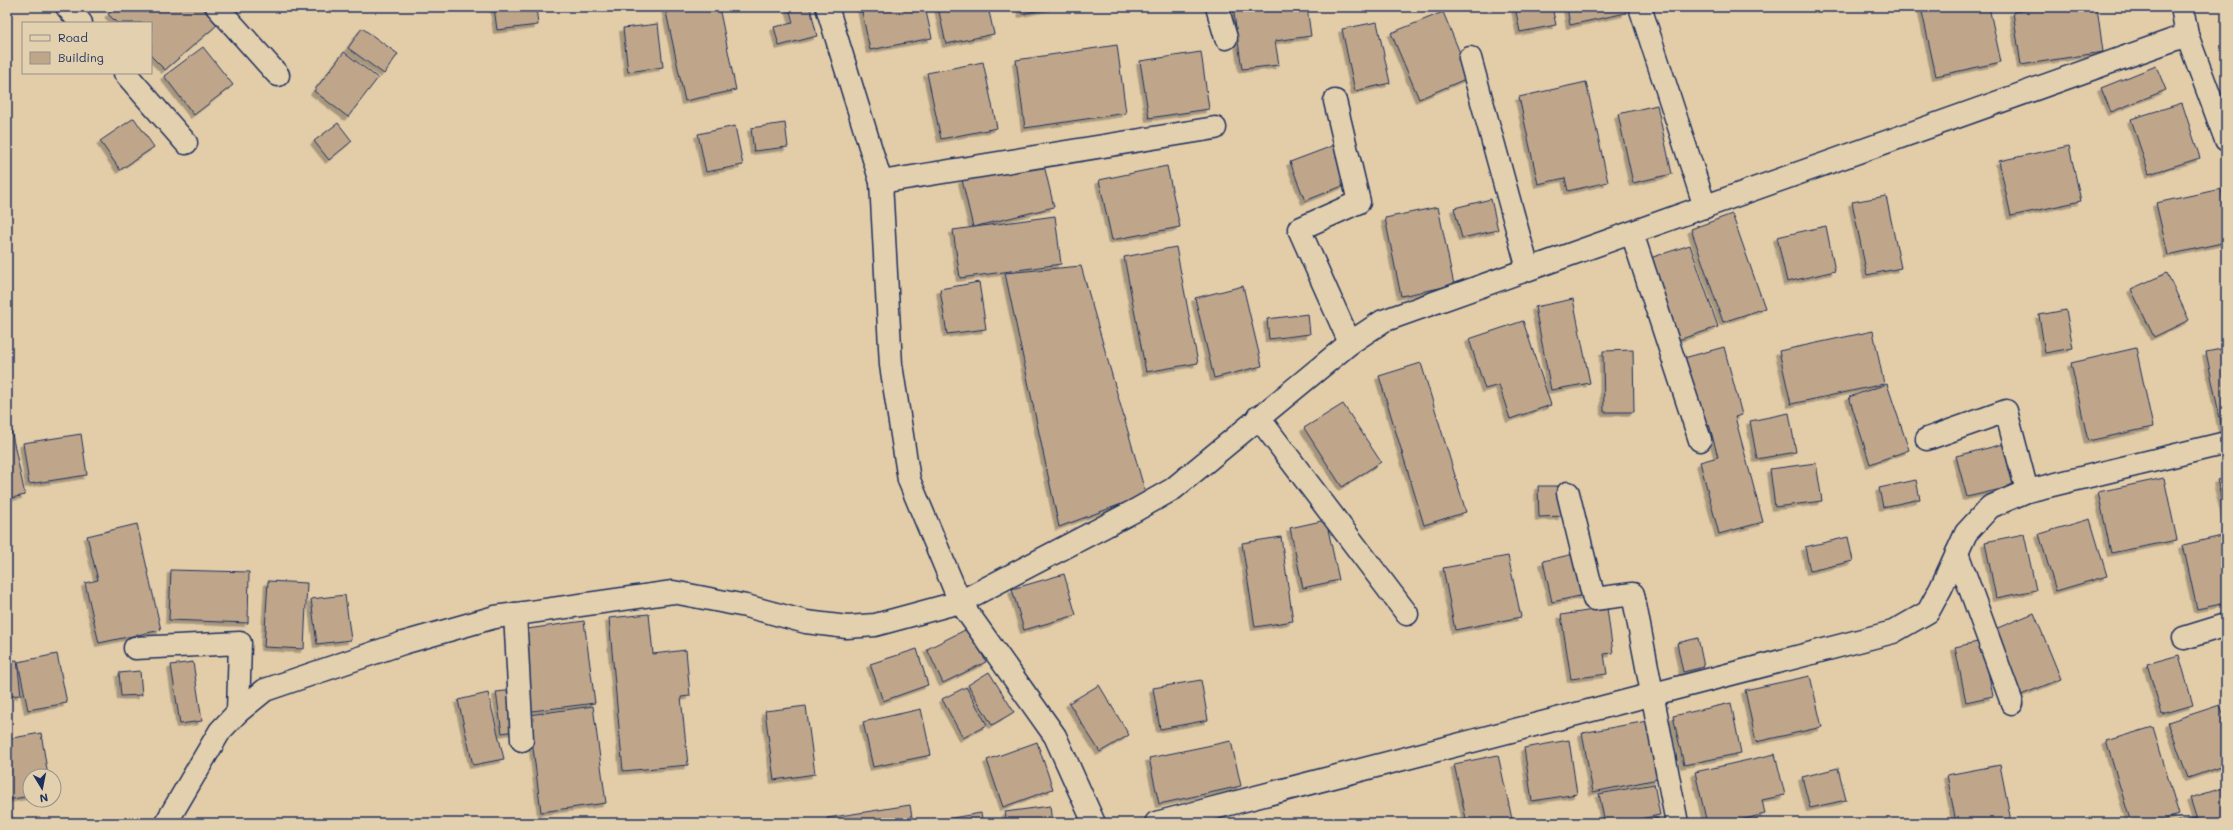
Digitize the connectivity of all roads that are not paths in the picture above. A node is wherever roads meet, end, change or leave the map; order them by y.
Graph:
1 (67, 7) edge
2 (217, 7) edge
3 (828, 7) edge
4 (1217, 7) edge
5 (1640, 7) edge
6 (2182, 7) edge
7 (80, 22) edge
8 (2187, 35) junction
9 (1226, 38) dead end
10 (1470, 58) dead end
11 (126, 74) edge
12 (278, 75) dead end
13 (1335, 101) dead end
14 (1215, 128) dead end
15 (2224, 130) edge
16 (186, 143) dead end
17 (881, 182) junction
18 (1705, 207) junction
19 (1632, 233) junction
20 (1528, 269) junction
21 (1350, 343) junction
22 (1258, 417) junction
23 (1927, 439) dead end
24 (1700, 440) dead end
25 (2226, 443) edge
26 (2027, 491) junction
27 (1568, 493) dead end
28 (1957, 553) junction
29 (960, 602) junction
30 (515, 614) junction
31 (1407, 614) dead end
32 (2226, 625) edge
33 (2184, 638) dead end
34 (135, 648) dead end
35 (1651, 694) junction
36 (2012, 703) dead end
37 (238, 712) junction
38 (522, 740) dead end
39 (166, 823) edge
40 (1094, 823) edge
41 (1156, 823) edge
42 (1677, 823) edge

1 - 7 street
2 - 12 street
3 - 17 street
4 - 9 street
5 - 18 street
6 - 8 street
8 - 15 street
8 - 18 street
10 - 20 street
11 - 16 street
13 - 21 street
14 - 17 street
17 - 29 street
18 - 19 street
19 - 20 street
19 - 24 street
20 - 21 street
21 - 22 street
22 - 29 street
22 - 31 street
23 - 26 street
25 - 26 street
26 - 28 street
27 - 35 street
28 - 35 street
28 - 36 street
29 - 30 street
29 - 40 street
30 - 37 street
30 - 38 street
32 - 33 street
34 - 37 street
35 - 41 street
35 - 42 street
37 - 39 street

